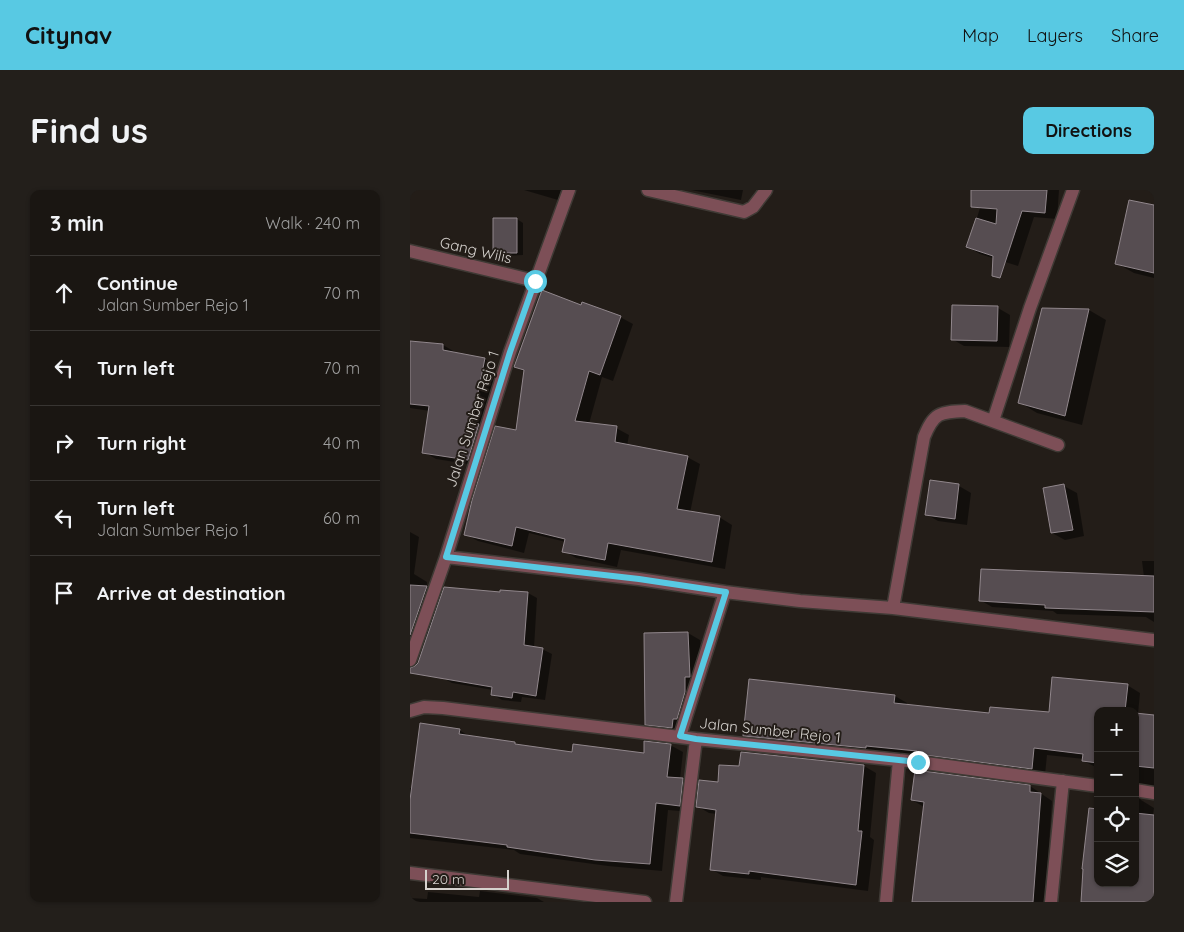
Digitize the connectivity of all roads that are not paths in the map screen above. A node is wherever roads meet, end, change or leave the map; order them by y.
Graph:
1 (569, 190) edge
2 (648, 190) edge
3 (766, 190) edge
4 (1073, 190) edge
5 (410, 251) edge
6 (535, 281) junction
7 (993, 421) junction
8 (1058, 445) dead end
9 (446, 557) junction
10 (726, 592) junction
11 (893, 608) junction
12 (1154, 640) edge
13 (410, 660) edge
14 (410, 711) edge
15 (680, 736) junction
16 (696, 739) junction
17 (899, 760) junction
18 (1063, 781) junction
19 (1094, 785) edge
20 (1139, 790) edge
21 (1154, 792) edge
22 (410, 873) edge
23 (645, 902) edge
24 (676, 902) edge
25 (886, 902) edge
26 (1051, 902) edge

1 - 6 street, Jalan Sumber Rejo 1
2 - 3 street
4 - 7 street
5 - 6 street, Gang Wilis
6 - 9 street, Jalan Sumber Rejo 1
7 - 8 street
7 - 11 street
9 - 10 street
9 - 13 street, Jalan Sumber Rejo 1
10 - 11 street
10 - 15 street
11 - 12 street
14 - 15 street, Jalan Sumber Rejo 1
15 - 16 street, Jalan Sumber Rejo 1
16 - 17 street, Jalan Sumber Rejo 1
16 - 24 street
17 - 18 street, Jalan Sumber Rejo 1
17 - 25 street
18 - 19 street, Jalan Sumber Rejo 1
18 - 26 street
20 - 21 street
22 - 23 street

